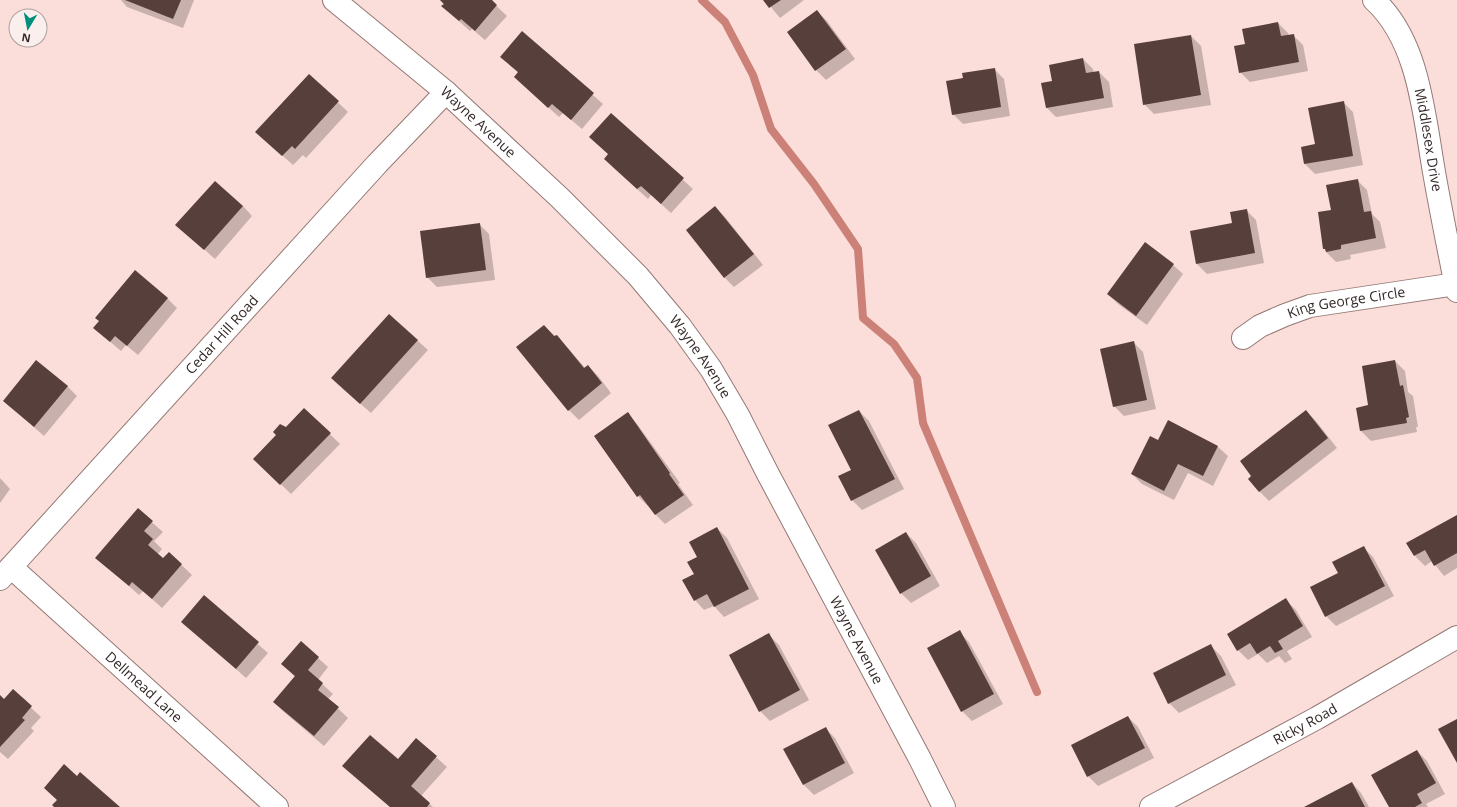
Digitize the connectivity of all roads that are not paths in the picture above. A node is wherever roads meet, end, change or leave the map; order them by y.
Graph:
1 (334, 0) edge
2 (1374, 0) edge
3 (446, 92) junction
4 (1456, 288) edge
5 (1243, 338) dead end
6 (5, 573) edge
7 (1457, 637) edge
8 (277, 807) edge
9 (944, 807) edge
10 (1151, 807) edge

1 - 3 street, Wayne Avenue
2 - 4 street, Middlesex Drive
3 - 6 street, Cedar Hill Road
3 - 9 street, Wayne Avenue
4 - 5 street, King George Circle
6 - 8 street, Dellmead Lane
7 - 10 street, Ricky Road

